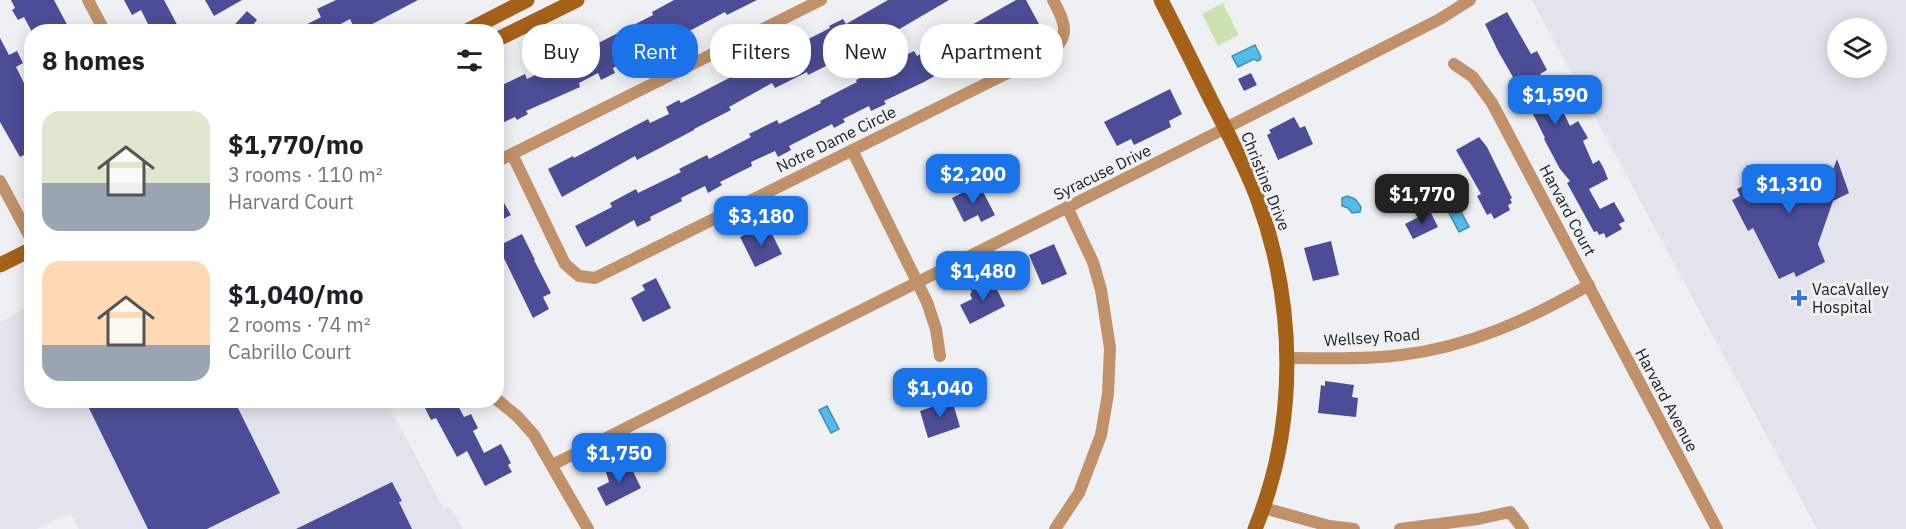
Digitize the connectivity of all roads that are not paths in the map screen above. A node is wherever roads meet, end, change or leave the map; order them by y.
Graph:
1 (88, 0) edge
2 (527, 0) edge
3 (577, 0) edge
4 (821, 0) edge
5 (1053, 0) edge
6 (1470, 0) edge
7 (1165, 1) edge
8 (101, 24) edge
9 (480, 24) edge
10 (504, 36) edge
11 (1454, 64) dead end
12 (1226, 128) junction
13 (852, 150) junction
14 (512, 154) junction
15 (504, 158) edge
16 (0, 181) edge
17 (1067, 207) junction
18 (24, 226) edge
19 (24, 253) edge
20 (0, 265) edge
21 (917, 282) junction
22 (1589, 285) junction
23 (940, 356) dead end
24 (1287, 358) junction
25 (504, 405) edge
26 (552, 465) junction
27 (1264, 508) junction
28 (588, 529) edge
29 (1055, 529) edge
30 (1255, 529) edge
31 (1354, 529) edge
32 (1400, 529) edge
33 (1523, 529) edge
34 (1717, 529) edge

1 - 8 street
2 - 9 street
3 - 10 street
4 - 14 street
5 - 13 street, Notre Dame Circle
6 - 12 street, Syracuse Drive
7 - 12 street, Christine Drive
11 - 22 street, Harvard Court
12 - 17 street, Syracuse Drive
12 - 24 street, Christine Drive
13 - 14 street, Notre Dame Circle
13 - 21 street
14 - 15 street
16 - 18 street
17 - 21 street, Syracuse Drive
17 - 29 street
19 - 20 street
21 - 23 street
21 - 26 street, Syracuse Drive
22 - 24 street, Wellsey Road
22 - 34 street, Harvard Avenue
24 - 27 street, Christine Drive
25 - 26 street
26 - 28 street
27 - 30 street, Christine Drive
27 - 31 street
32 - 33 street

